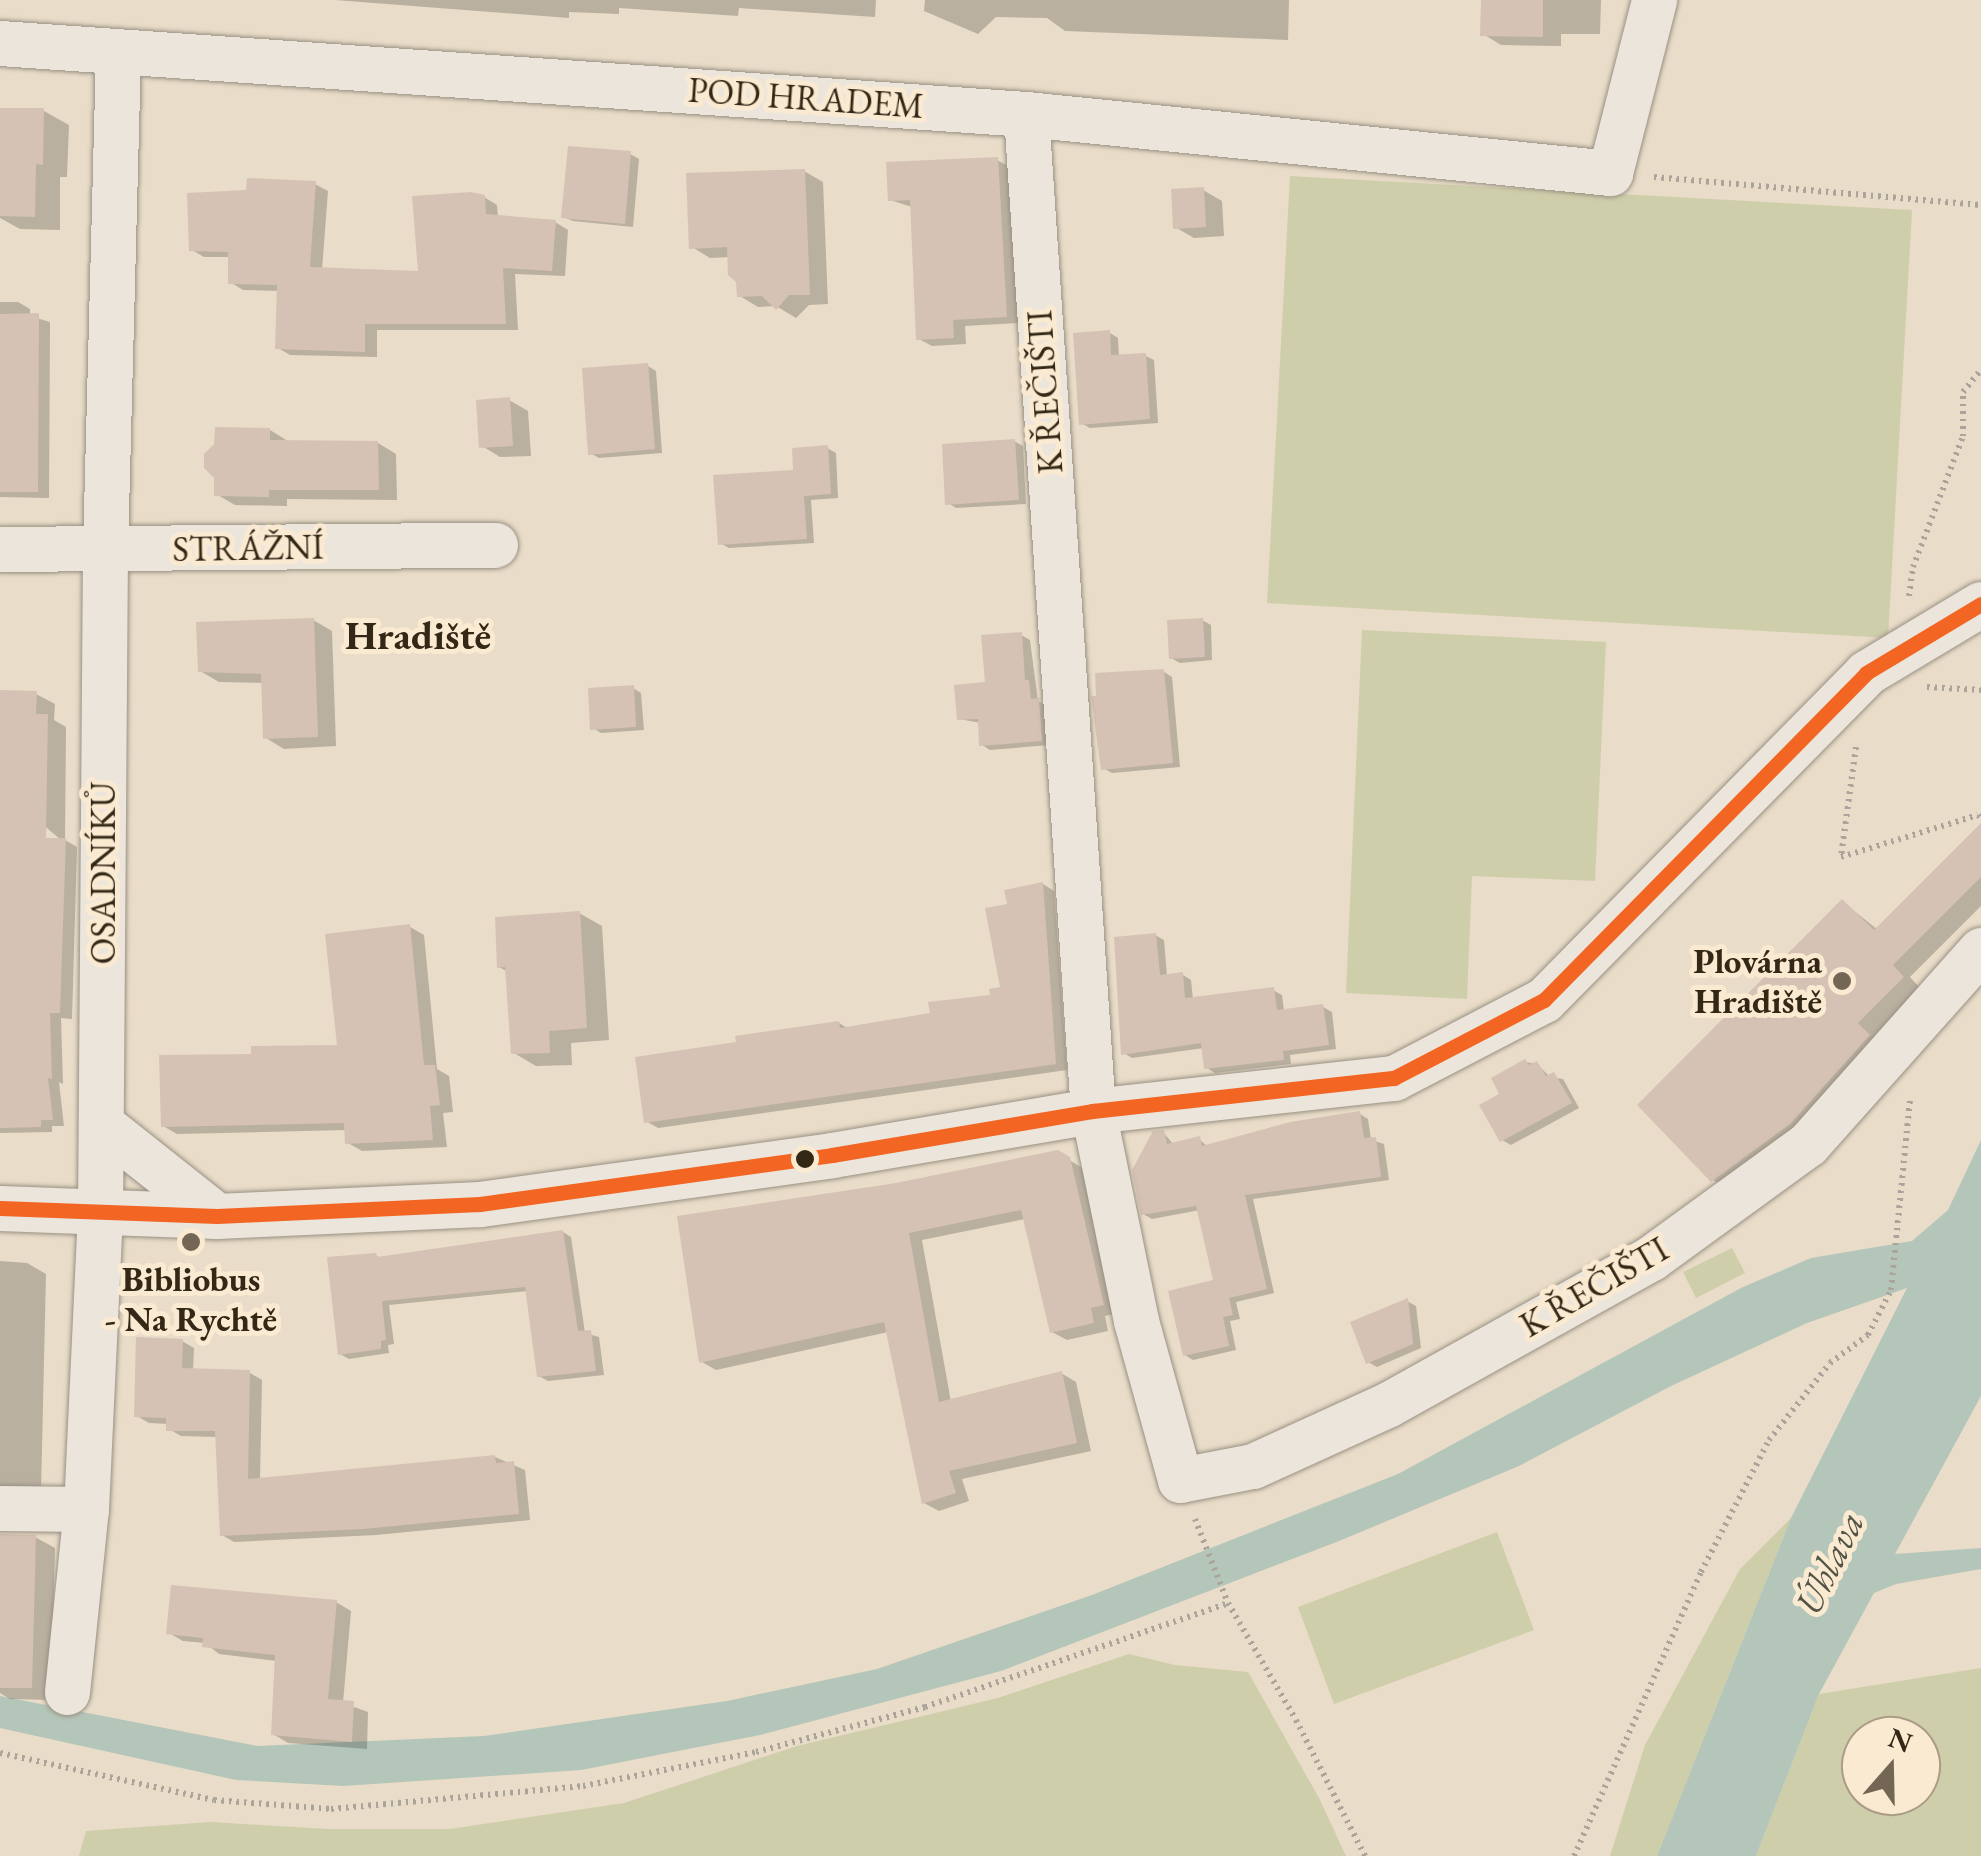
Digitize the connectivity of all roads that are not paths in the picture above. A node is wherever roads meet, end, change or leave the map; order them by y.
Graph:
1 (1654, 0) edge
2 (0, 42) edge
3 (118, 53) junction
4 (1026, 114) junction
5 (496, 545) dead end
6 (0, 549) edge
7 (105, 550) junction
8 (1981, 604) edge
9 (1981, 950) edge
10 (1093, 1110) junction
11 (101, 1124) junction
12 (0, 1208) edge
13 (100, 1215) junction
14 (216, 1216) junction
15 (0, 1508) edge
16 (86, 1509) junction
17 (67, 1692) dead end

1 - 4 street, POD HRADEM
2 - 3 street, POD HRADEM
3 - 4 street, POD HRADEM
3 - 7 street, OSADNÍKŮ
4 - 10 street, K ŘEČIŠTI
5 - 7 street, STRÁŽNÍ
6 - 7 street, STRÁŽNÍ
7 - 11 street, OSADNÍKŮ
8 - 10 street
9 - 10 street, K ŘEČIŠTI
10 - 14 street
11 - 13 street, OSADNÍKŮ
11 - 14 street
12 - 13 street
13 - 14 street
13 - 16 street, OSADNÍKŮ
15 - 16 street
16 - 17 street, OSADNÍKŮ

